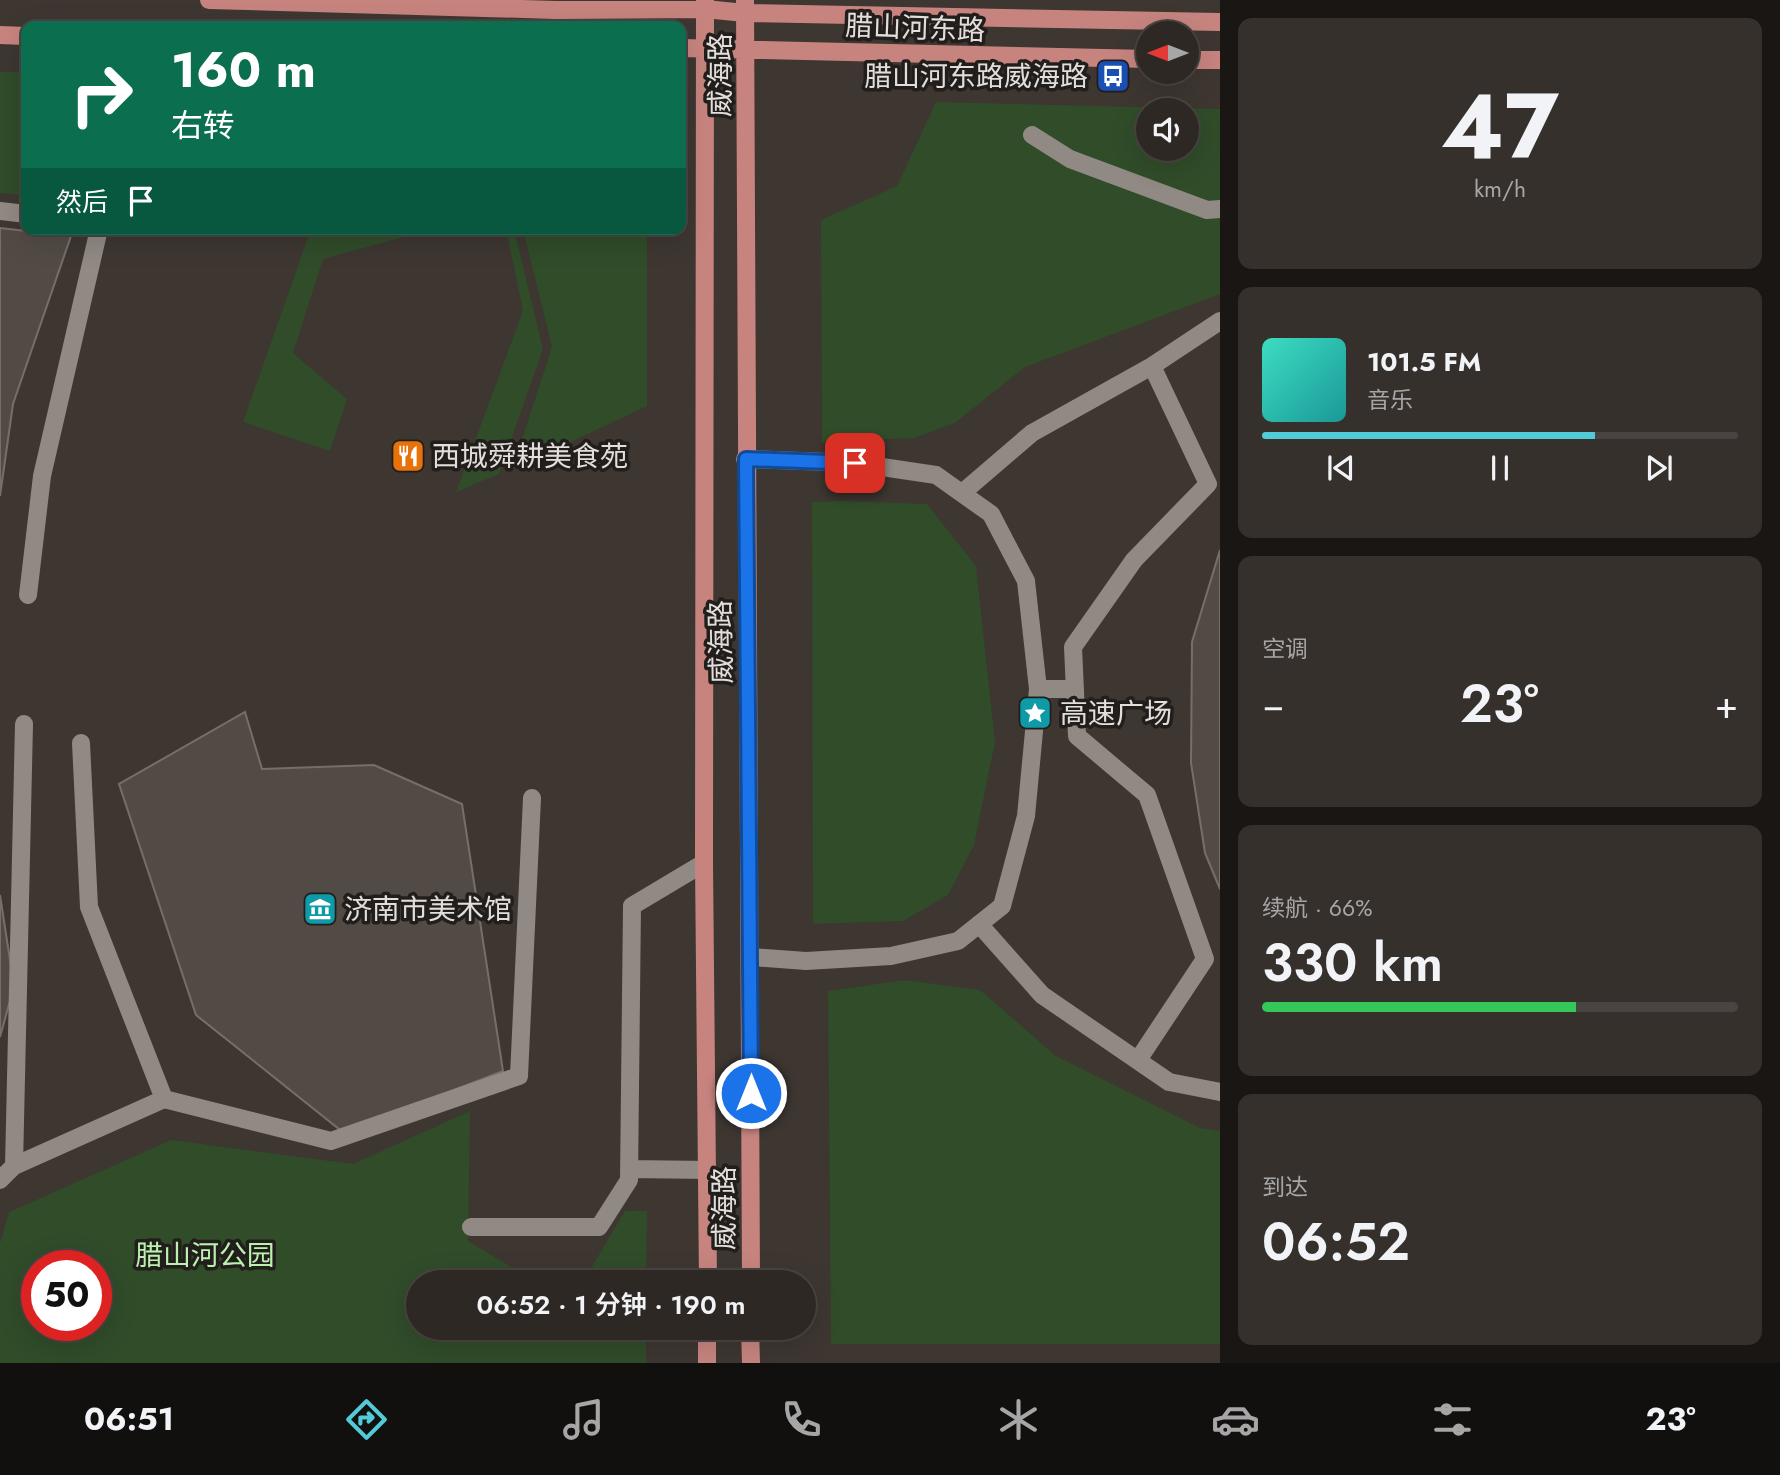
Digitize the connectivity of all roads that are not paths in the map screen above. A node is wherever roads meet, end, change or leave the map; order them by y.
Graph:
1 (209, 0) edge
2 (705, 4) edge
3 (746, 7) edge
4 (1220, 22) edge
5 (0, 35) edge
6 (21, 36) edge
7 (686, 48) edge
8 (706, 48) junction
9 (746, 48) junction
10 (1136, 59) edge
11 (1199, 60) edge
12 (1220, 60) edge
13 (1032, 135) dead end
14 (1220, 209) edge
15 (0, 211) edge
16 (21, 213) edge
17 (98, 235) edge
18 (1220, 321) edge
19 (1152, 366) junction
20 (746, 459) junction
21 (962, 493) junction
22 (28, 596) dead end
23 (1038, 689) junction
24 (1075, 689) junction
25 (24, 724) dead end
26 (81, 743) dead end
27 (532, 798) dead end
28 (704, 863) junction
29 (979, 924) junction
30 (751, 957) junction
31 (1138, 1060) junction
32 (1220, 1092) edge
33 (164, 1099) junction
34 (14, 1166) junction
35 (629, 1170) junction
36 (708, 1170) junction
37 (0, 1180) edge
38 (471, 1227) dead end
39 (708, 1270) edge
40 (751, 1270) edge
41 (707, 1340) edge
42 (750, 1340) edge
43 (707, 1363) edge
44 (751, 1363) edge

1 - 2 main road, 腊山河东路
2 - 3 main road, 腊山河东路
2 - 8 main road, 威海路
3 - 4 main road, 腊山河东路
3 - 9 main road, 威海路
5 - 6 main road
7 - 8 main road, 腊山河东路
8 - 9 main road, 腊山河东路
8 - 28 main road, 威海路
9 - 10 main road, 腊山河东路
9 - 20 main road, 威海路
11 - 12 main road
13 - 14 street
15 - 16 street
17 - 22 street
18 - 19 street
19 - 21 street
19 - 24 street
20 - 21 street
20 - 30 main road, 威海路
21 - 23 street
23 - 24 street
23 - 29 street
24 - 31 street
25 - 34 street
26 - 33 street
27 - 33 street
28 - 35 street
28 - 36 main road, 威海路
29 - 30 street
29 - 31 street
30 - 40 main road, 威海路
31 - 32 street
33 - 34 street
34 - 37 street
35 - 36 street
35 - 38 street
36 - 39 main road, 威海路
41 - 43 main road
42 - 44 main road

